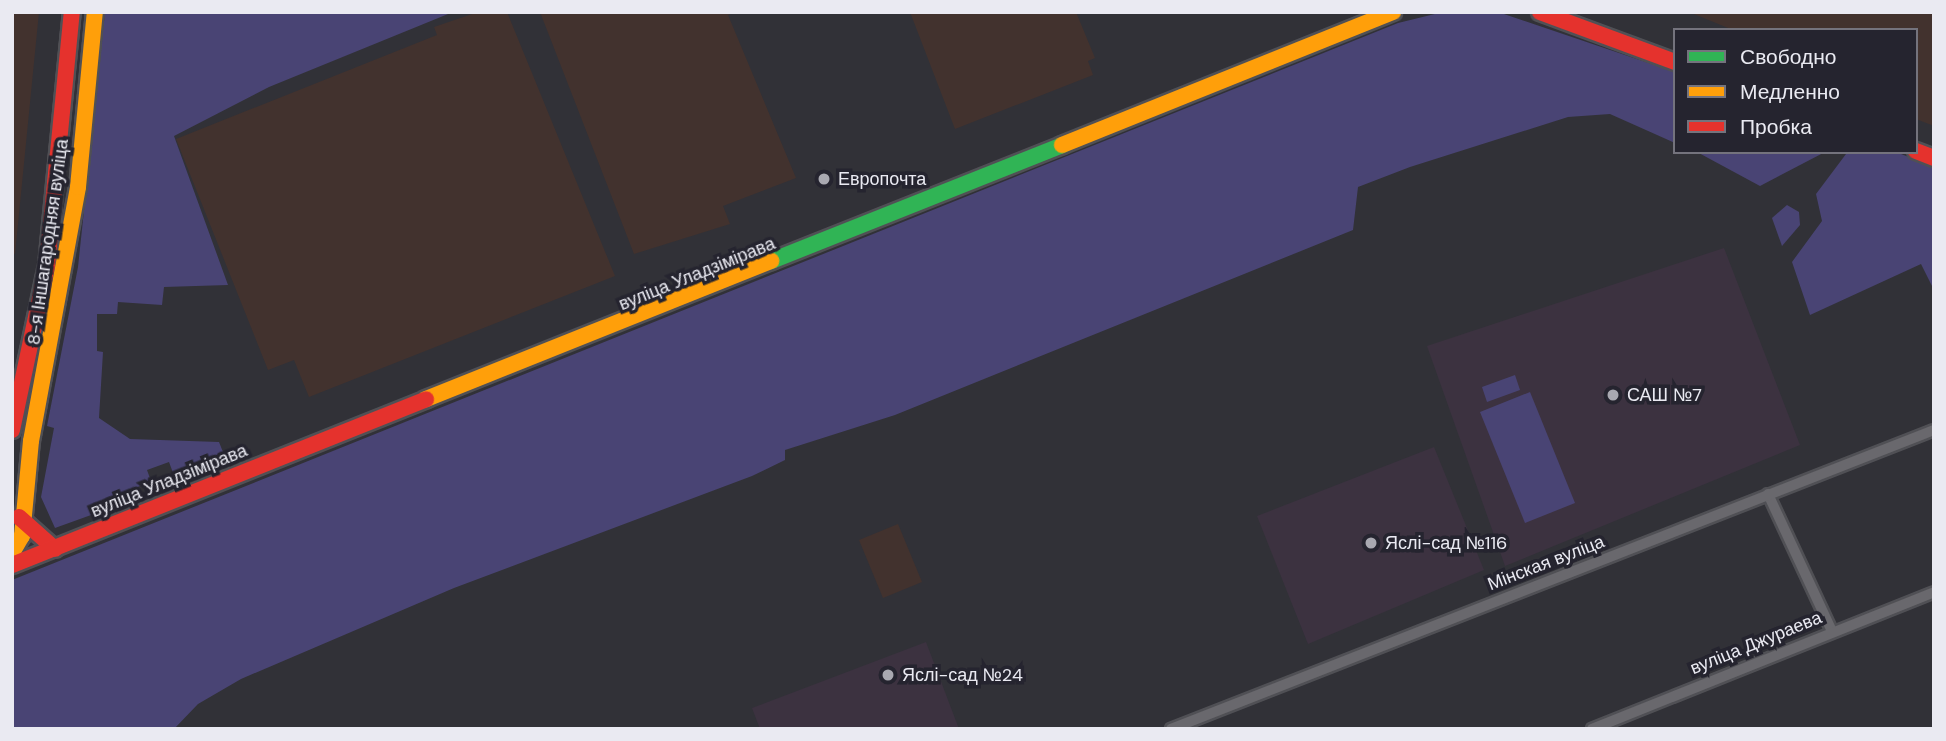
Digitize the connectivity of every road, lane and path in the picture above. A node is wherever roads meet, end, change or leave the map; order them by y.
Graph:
1 (72, 12) edge
2 (95, 12) edge
3 (1393, 12) edge
4 (1541, 12) edge
5 (1673, 61) edge
6 (12, 430) edge
7 (1934, 430) edge
8 (1768, 494) junction
9 (19, 517) junction
10 (55, 549) junction
11 (12, 552) edge
12 (12, 565) edge
13 (1934, 592) edge
14 (1832, 631) junction
15 (1171, 729) edge
16 (1592, 729) edge

1 - 6 main road, 8-я Іншагародняя вуліца
2 - 9 main road, 8-я Іншагародняя вуліца
3 - 10 main road, вуліца Уладзімірава
4 - 5 main road
7 - 8 street, Мінская вуліца
8 - 14 street
8 - 15 street, Мінская вуліца
9 - 10 main road
9 - 11 main road, 8-я Іншагародняя вуліца
10 - 12 main road, вуліца Уладзімірава
13 - 14 street, вуліца Джураева
14 - 16 street, вуліца Джураева

